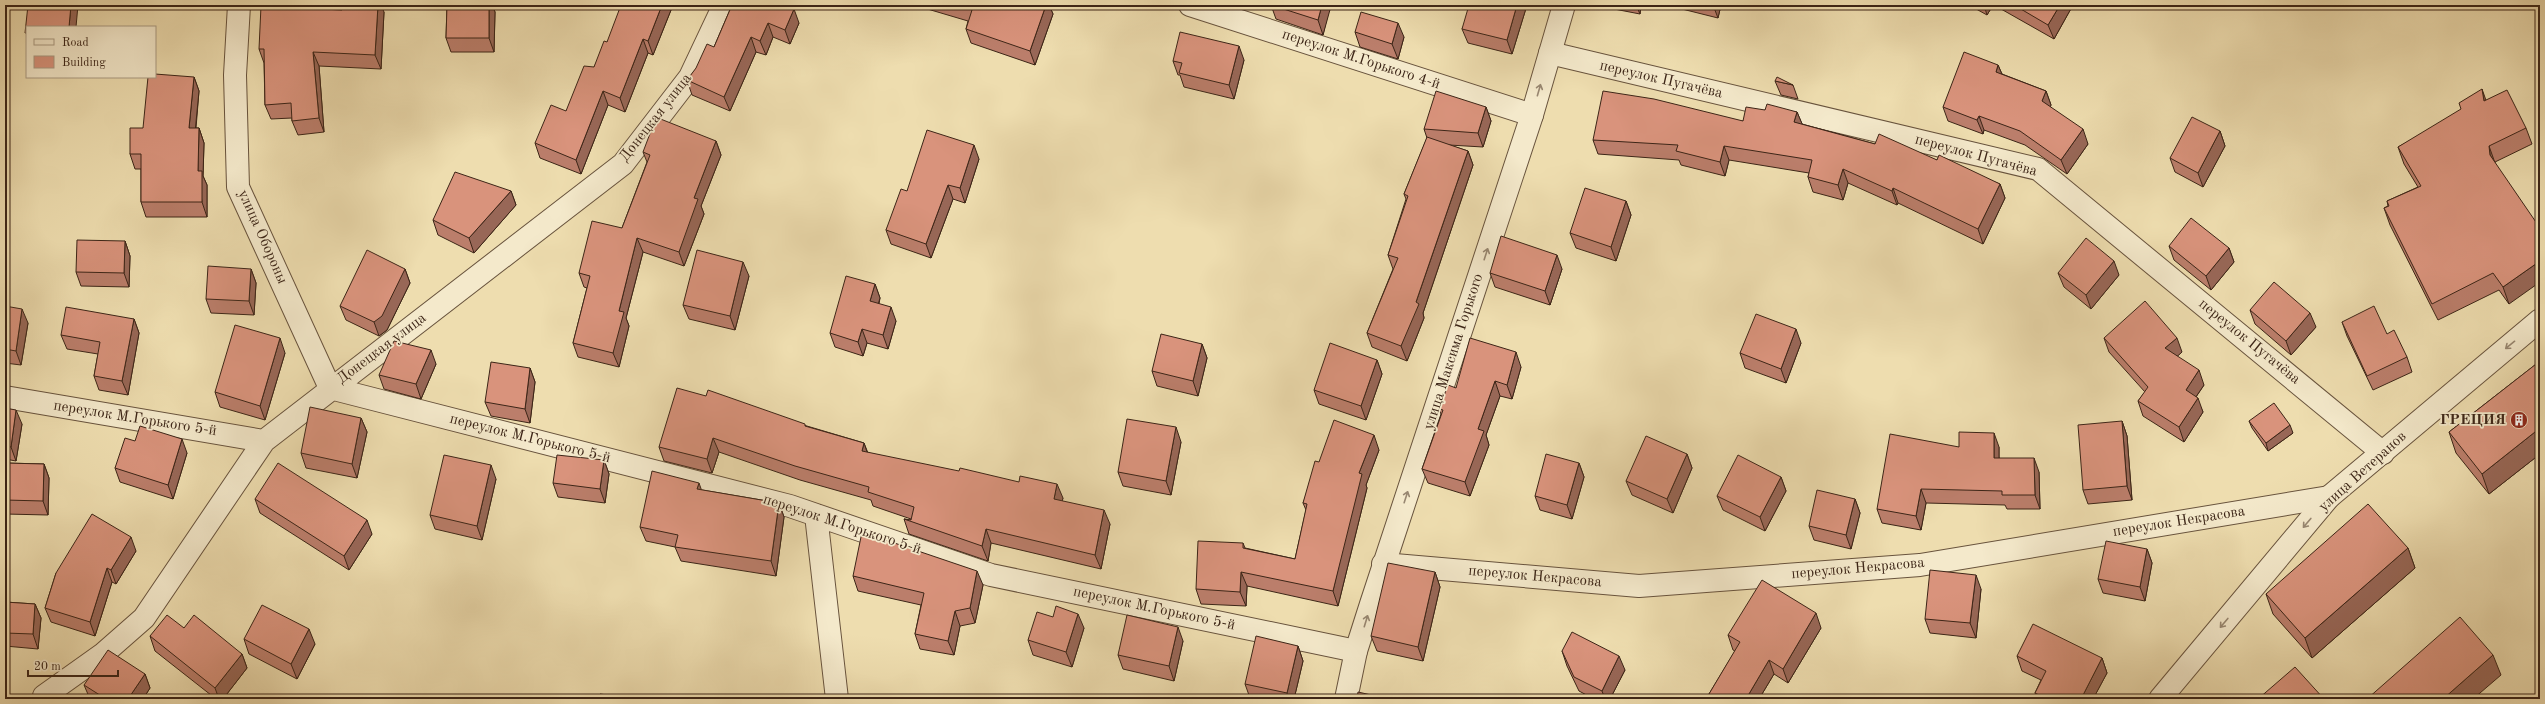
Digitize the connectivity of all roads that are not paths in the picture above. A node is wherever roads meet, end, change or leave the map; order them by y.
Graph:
1 (239, 5) edge
2 (724, 5) edge
3 (1190, 5) edge
4 (1564, 5) edge
5 (1550, 54) junction
6 (1532, 115) junction
7 (2540, 320) edge
8 (330, 388) junction
9 (5, 397) edge
10 (264, 441) junction
11 (2383, 452) junction
12 (2329, 497) junction
13 (816, 515) junction
14 (1383, 564) junction
15 (1356, 651) junction
16 (44, 699) edge
17 (837, 699) edge
18 (1346, 699) edge
19 (2160, 699) edge

1 - 8 street, улица Обороны
2 - 8 street, Донецкая улица
3 - 6 street, переулок М.Горького 4-й
4 - 5 street, улица Максима Горького
6 -> 5 street, улица Максима Горького
5 - 11 street, переулок Пугачёва
14 -> 6 street, улица Максима Горького
7 -> 11 street, улица Ветеранов
8 - 10 street, Донецкая улица
8 - 13 street, переулок М.Горького 5-й
9 - 10 street, переулок М.Горького 5-й
10 - 16 street, Донецкая улица
11 - 12 street, улица Ветеранов
12 - 14 street, переулок Некрасова
12 -> 19 street, улица Ветеранов
13 - 15 street, переулок М.Горького 5-й
13 - 17 street
15 -> 14 street, улица Максима Горького
15 - 18 street, улица Максима Горького

